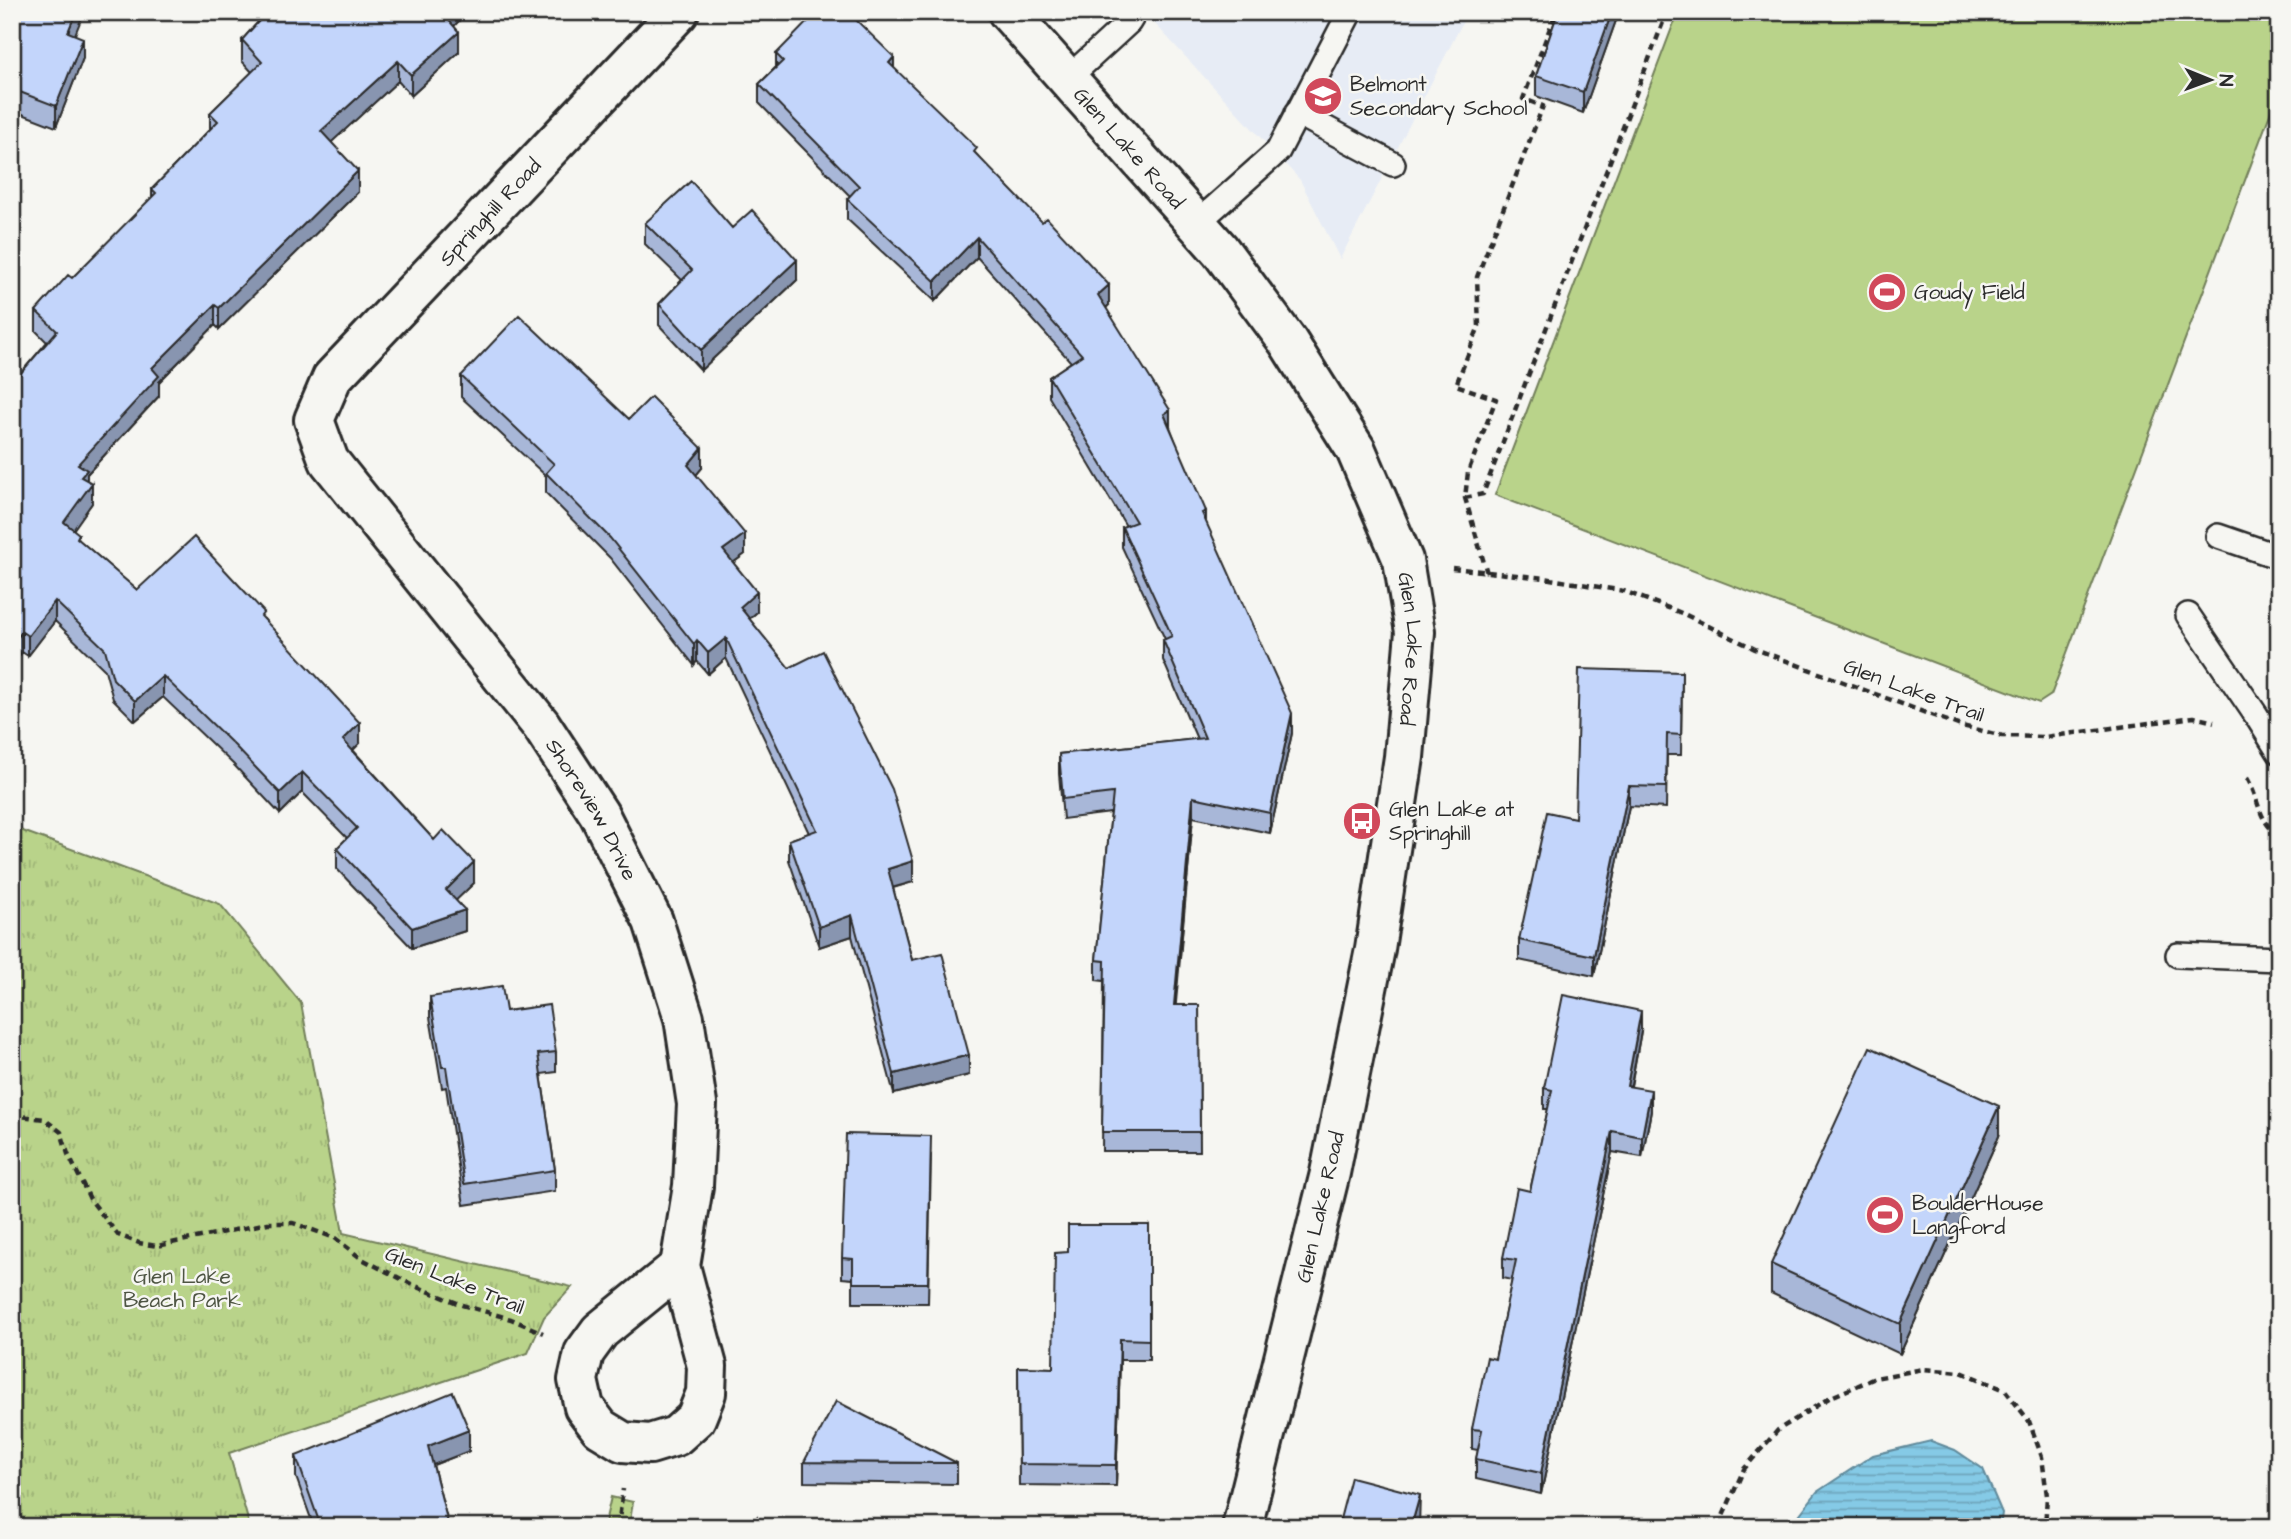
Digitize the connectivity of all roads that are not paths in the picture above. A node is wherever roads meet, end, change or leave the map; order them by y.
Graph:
1 (679, 12) edge
2 (1008, 12) edge
3 (1135, 12) edge
4 (1350, 12) edge
5 (1067, 79) junction
6 (1297, 113) junction
7 (1393, 164) dead end
8 (1196, 224) junction
9 (314, 420) joint
10 (2218, 536) dead end
11 (2279, 557) edge
12 (2188, 615) dead end
13 (2279, 751) edge
14 (2178, 955) dead end
15 (2279, 959) edge
16 (680, 1265) junction
17 (1242, 1527) edge

1 - 9 street, Springhill Road
2 - 5 street, Glen Lake Road
3 - 5 lane
4 - 6 lane
5 - 8 street, Glen Lake Road
6 - 7 lane
6 - 8 lane
8 - 17 street, Glen Lake Road
9 - 16 street, Shoreview Drive
10 - 11 lane
12 - 13 lane
14 - 15 lane
16 - 16 street, Shoreview Drive

